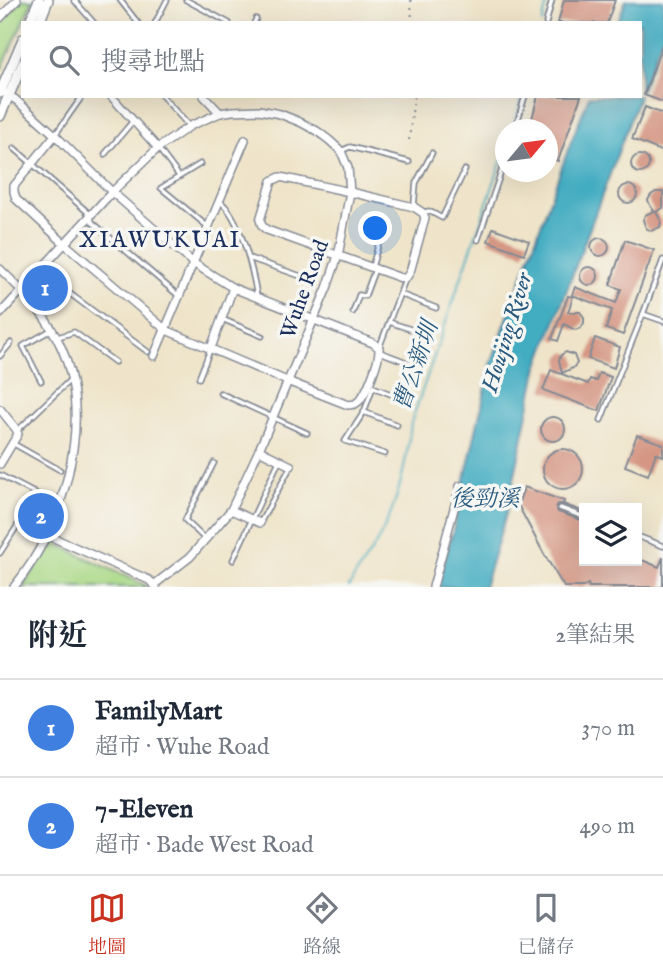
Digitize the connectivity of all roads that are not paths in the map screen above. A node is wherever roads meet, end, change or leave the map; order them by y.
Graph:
1 (17, 0) edge
2 (39, 0) edge
3 (48, 0) edge
4 (74, 0) edge
5 (120, 0) edge
6 (167, 0) edge
7 (186, 0) edge
8 (552, 0) edge
9 (0, 18) edge
10 (30, 21) edge
11 (40, 21) edge
12 (92, 21) edge
13 (136, 21) edge
14 (156, 21) edge
15 (225, 21) edge
16 (547, 21) edge
17 (21, 44) edge
18 (21, 66) edge
19 (3, 93) edge
20 (80, 98) edge
21 (113, 98) edge
22 (164, 98) edge
23 (206, 98) edge
24 (215, 98) edge
25 (524, 98) edge
26 (211, 104) junction
27 (220, 113) junction
28 (0, 116) edge
29 (518, 119) edge
30 (133, 121) junction
31 (190, 126) junction
32 (55, 135) junction
33 (245, 140) dead end
34 (14, 148) dead end
35 (158, 148) junction
36 (341, 151) junction
37 (104, 153) dead end
38 (432, 153) dead end
39 (409, 162) dead end
40 (33, 163) junction
41 (200, 164) dead end
42 (465, 170) dead end
43 (179, 176) junction
44 (498, 182) edge
45 (350, 191) junction
46 (112, 192) junction
47 (219, 201) junction
48 (414, 207) junction
49 (423, 213) junction
50 (91, 215) junction
51 (385, 221) dead end
52 (208, 227) junction
53 (478, 240) dead end
54 (65, 244) junction
55 (338, 256) junction
56 (249, 258) junction
57 (663, 260) edge
58 (193, 262) junction
59 (374, 268) junction
60 (0, 269) edge
61 (39, 271) junction
62 (406, 278) junction
63 (309, 279) dead end
64 (233, 288) junction
65 (22, 289) junction
66 (400, 294) junction
67 (179, 296) junction
68 (258, 298) junction
69 (436, 308) dead end
70 (353, 312) dead end
71 (0, 314) edge
72 (643, 314) junction
73 (222, 319) junction
74 (314, 320) junction
75 (389, 321) junction
76 (663, 321) edge
77 (166, 330) junction
78 (54, 334) junction
79 (428, 335) dead end
80 (261, 336) dead end
81 (11, 343) dead end
82 (211, 348) junction
83 (379, 350) junction
84 (151, 354) joint
85 (0, 356) edge
86 (115, 362) dead end
87 (417, 366) dead end
88 (199, 377) dead end
89 (72, 378) junction
90 (41, 381) dead end
91 (287, 381) junction
92 (370, 386) junction
93 (220, 393) dead end
94 (407, 400) dead end
95 (0, 409) edge
96 (364, 412) junction
97 (272, 418) junction
98 (601, 420) dead end
99 (397, 425) dead end
100 (17, 431) junction
101 (307, 433) dead end
102 (12, 443) junction
103 (259, 450) junction
104 (385, 454) dead end
105 (279, 461) junction
106 (214, 463) dead end
107 (0, 464) edge
108 (291, 466) joint
109 (60, 470) dead end
110 (0, 475) edge
111 (460, 486) dead end
112 (42, 497) dead end
113 (559, 508) dead end
114 (231, 510) junction
115 (579, 515) edge
116 (252, 519) junction
117 (260, 523) joint
118 (47, 535) junction
119 (642, 538) edge
120 (206, 540) junction
121 (663, 546) edge
122 (0, 553) edge
123 (233, 559) dead end
124 (155, 585) edge
125 (14, 587) edge
126 (433, 587) edge

1 - 9 street
2 - 10 street
3 - 11 street
4 - 12 lane
5 - 13 lane
6 - 14 lane
7 - 15 lane
8 - 16 lane
17 - 19 street
18 - 19 street
19 - 28 street
19 - 32 street
20 - 32 lane
21 - 30 street
22 - 31 lane
23 - 26 street
24 - 26 lane
25 - 29 lane
26 - 27 street
27 - 31 street
27 - 36 street
30 - 35 street
30 - 37 lane
31 - 35 street
32 - 40 street
32 - 46 street
33 - 47 street
34 - 40 lane
35 - 43 lane
35 - 46 street
36 - 39 lane
36 - 45 street, Wuhe Road
38 - 48 lane
40 - 50 lane
40 - 54 street
41 - 43 lane
42 - 49 lane
43 - 52 lane
44 - 53 lane
45 - 48 street
45 - 55 street, Wuhe Road
45 - 55 street
46 - 50 street
46 - 58 street
47 - 52 street
47 - 56 lane
48 - 49 street
49 - 62 street
50 - 54 street
50 - 67 lane
51 - 59 lane
52 - 58 street
54 - 61 street
54 - 77 street
55 - 59 street
55 - 74 street, Wuhe Road
56 - 63 lane
56 - 68 lane
57 - 72 lane
58 - 64 street
58 - 67 street
59 - 62 street
59 - 70 lane
60 - 65 street
61 - 65 street
61 - 84 lane
62 - 66 lane
64 - 68 street
64 - 73 street
65 - 71 street
65 - 78 street
66 - 69 lane
66 - 75 lane
67 - 77 street
68 - 74 street
72 - 76 lane
72 - 98 lane
73 - 80 lane
73 - 82 street
74 - 83 street
74 - 91 street, Wuhe Road
75 - 79 lane
75 - 83 lane
77 - 82 street
77 - 84 street
78 - 86 lane
78 - 89 street
78 - 90 lane
81 - 85 lane
82 - 88 lane
82 - 91 street
83 - 87 lane
83 - 92 street
89 - 100 lane
89 - 118 street
91 - 92 street
91 - 97 street, Wuhe Road
92 - 94 lane
92 - 96 lane
93 - 97 lane
95 - 100 street
96 - 99 lane
96 - 104 lane
97 - 101 lane
97 - 103 street, Wuhe Road
100 - 102 street
102 - 107 street
102 - 109 lane
103 - 105 street
103 - 114 street, Wuhe Road
105 - 108 street
105 - 116 lane
106 - 120 lane
108 - 117 lane
110 - 112 lane
111 - 126 street
113 - 115 lane
114 - 116 street
114 - 120 street, Wuhe Road
116 - 117 street
116 - 123 lane
118 - 122 lane
118 - 124 street
118 - 125 street
119 - 121 lane
120 - 124 street, Wuhe Road

